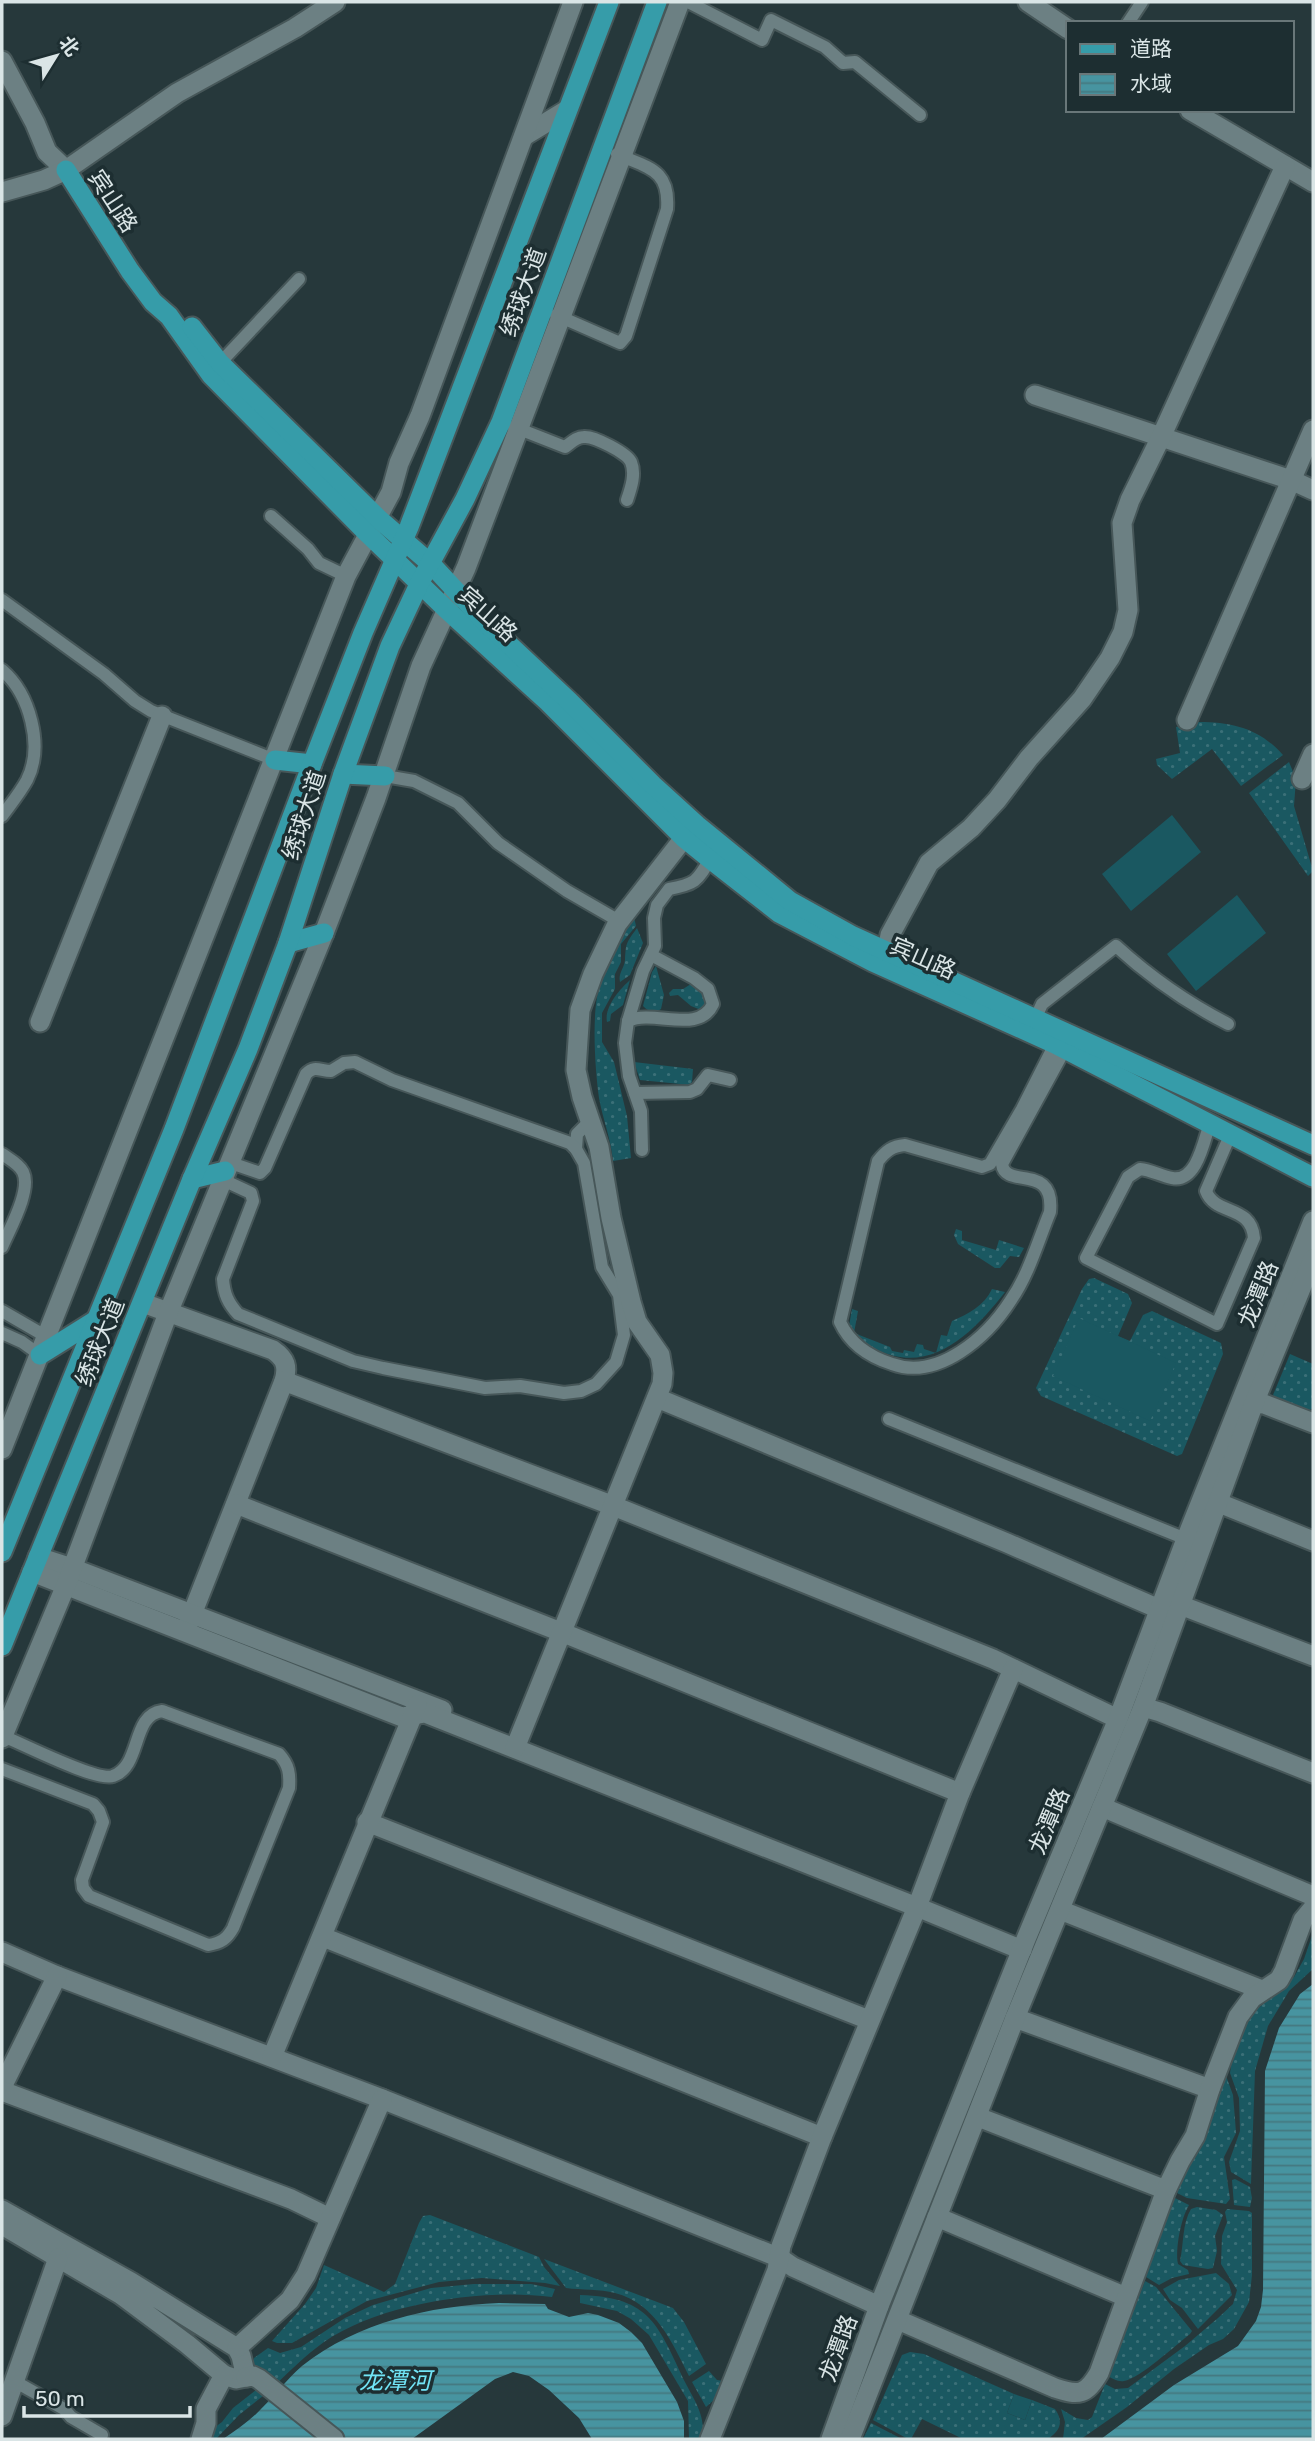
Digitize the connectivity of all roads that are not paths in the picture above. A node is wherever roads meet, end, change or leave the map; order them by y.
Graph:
1 (335, 2) edge
2 (573, 2) edge
3 (608, 2) edge
4 (657, 2) edge
5 (680, 2) edge
6 (688, 2) edge
7 (1028, 2) edge
8 (1042, 2) edge
9 (1142, 2) edge
10 (1070, 21) edge
11 (1129, 21) edge
12 (1066, 28) edge
13 (2, 61) edge
14 (643, 103) junction
15 (567, 110) junction
16 (1194, 112) edge
17 (1204, 112) edge
18 (920, 115) dead end
19 (612, 125) junction
20 (524, 136) junction
21 (603, 148) junction
22 (623, 157) junction
23 (1285, 166) junction
24 (66, 170) junction
25 (1313, 174) edge
26 (1313, 182) edge
27 (2, 192) edge
28 (299, 279) dead end
29 (551, 314) junction
30 (220, 363) junction
31 (1035, 396) dead end
32 (510, 426) junction
33 (1313, 430) edge
34 (1161, 437) junction
35 (1291, 480) junction
36 (1313, 490) edge
37 (627, 499) dead end
38 (271, 516) dead end
39 (372, 525) junction
40 (403, 539) junction
41 (395, 558) junction
42 (431, 564) junction
43 (346, 576) junction
44 (419, 582) junction
45 (456, 590) junction
46 (2, 600) edge
47 (446, 609) junction
48 (2, 670) edge
49 (162, 716) junction
50 (1187, 720) dead end
51 (1313, 754) edge
52 (275, 760) junction
53 (312, 764) junction
54 (343, 774) junction
55 (385, 776) junction
56 (1302, 779) dead end
57 (2, 816) edge
58 (684, 838) junction
59 (710, 859) junction
60 (619, 921) junction
61 (324, 933) junction
62 (288, 943) junction
63 (887, 950) junction
64 (651, 955) junction
65 (1036, 1017) junction
66 (628, 1021) junction
67 (40, 1023) dead end
68 (1228, 1024) dead end
69 (1060, 1046) junction
70 (730, 1080) dead end
71 (635, 1093) junction
72 (590, 1121) junction
73 (1210, 1123) junction
74 (1231, 1133) junction
75 (1313, 1145) edge
76 (576, 1149) junction
77 (642, 1150) dead end
78 (2, 1154) edge
79 (225, 1171) junction
80 (1313, 1177) edge
81 (192, 1179) junction
82 (1313, 1221) edge
83 (2, 1247) edge
84 (1313, 1259) edge
85 (143, 1303) junction
86 (2, 1311) edge
87 (168, 1313) junction
88 (96, 1320) junction
89 (2, 1333) edge
90 (43, 1346) junction
91 (284, 1381) junction
92 (657, 1398) junction
93 (1254, 1404) junction
94 (889, 1419) dead end
95 (1313, 1423) edge
96 (2, 1449) edge
97 (1219, 1503) junction
98 (236, 1504) junction
99 (611, 1505) junction
100 (1186, 1539) junction
101 (1313, 1541) edge
102 (2, 1552) edge
103 (35, 1564) junction
104 (69, 1576) junction
105 (1180, 1605) junction
106 (1158, 1609) junction
107 (189, 1623) junction
108 (561, 1632) junction
109 (2, 1646) edge
110 (1313, 1656) edge
111 (1013, 1669) junction
112 (1143, 1707) junction
113 (416, 1708) junction
114 (1118, 1719) junction
115 (2, 1737) edge
116 (517, 1744) junction
117 (2, 1769) edge
118 (1313, 1773) edge
119 (960, 1793) junction
120 (1102, 1807) junction
121 (367, 1822) junction
122 (1313, 1896) edge
123 (919, 1901) junction
124 (1313, 1908) edge
125 (1060, 1910) junction
126 (323, 1937) junction
127 (1024, 1945) junction
128 (2, 1952) edge
129 (57, 1976) junction
130 (1262, 1990) junction
131 (1015, 2018) junction
132 (869, 2020) junction
133 (272, 2057) junction
134 (2, 2089) edge
135 (1210, 2089) junction
136 (382, 2098) junction
137 (978, 2117) junction
138 (822, 2137) junction
139 (1166, 2190) junction
140 (2, 2210) edge
141 (937, 2217) junction
142 (330, 2218) junction
143 (2, 2225) edge
144 (58, 2258) junction
145 (780, 2258) junction
146 (1126, 2297) junction
147 (879, 2306) junction
148 (898, 2320) junction
149 (237, 2347) junction
150 (224, 2375) junction
151 (246, 2376) junction
152 (14, 2382) junction
153 (2, 2416) edge
154 (102, 2435) dead end
155 (201, 2439) edge
156 (334, 2439) edge
157 (710, 2439) edge
158 (831, 2439) edge
159 (850, 2439) edge

1 - 24 street
2 - 20 street
3 - 15 main road, 绣球大道
4 - 19 main road, 绣球大道
5 - 14 street
6 - 18 lane
7 - 12 street
8 - 10 street
9 - 11 lane
13 - 24 street
14 - 19 street
14 - 22 street
15 - 20 street
15 - 40 main road, 绣球大道
16 - 23 street
17 - 25 street
19 - 21 main road, 绣球大道
20 - 39 street
21 - 22 lane
21 - 29 main road, 绣球大道
22 - 29 street
22 - 29 lane
23 - 26 street
23 - 34 street
24 - 27 street
24 - 30 main road, 宾山路
24 - 39 main road, 宾山路
28 - 30 lane
29 - 32 main road, 绣球大道
30 - 39 main road, 宾山路
31 - 34 street
32 - 37 lane
32 - 42 main road, 绣球大道
32 - 45 street
33 - 35 street
34 - 35 street
34 - 63 street
35 - 36 street
35 - 50 street
38 - 43 lane
39 - 40 main road, 宾山路
39 - 41 main road, 宾山路
39 - 43 street
40 - 41 main road, 绣球大道
40 - 42 main road, 宾山路
41 - 44 main road, 宾山路
41 - 53 main road, 绣球大道
42 - 44 main road, 绣球大道
42 - 45 main road, 宾山路
43 - 52 street
44 - 47 main road, 宾山路
44 - 54 main road, 绣球大道
45 - 47 street
45 - 63 main road, 宾山路
46 - 49 lane
47 - 55 street
47 - 58 main road, 宾山路
48 - 57 lane
49 - 52 lane
49 - 67 street
51 - 56 street
52 - 53 main road
52 - 90 street
53 - 88 main road, 绣球大道
54 - 55 main road
54 - 62 main road, 绣球大道
55 - 60 lane
55 - 61 street
58 - 59 main road, 宾山路
58 - 60 street
59 - 64 lane
59 - 69 main road, 宾山路
60 - 72 street
61 - 62 main road
61 - 79 street
62 - 81 main road, 绣球大道
63 - 65 main road, 宾山路
64 - 66 lane
64 - 66 lane
65 - 68 lane
65 - 75 main road, 宾山路
66 - 71 lane
69 - 69 lane
69 - 73 main road, 宾山路
70 - 71 lane
71 - 77 lane
72 - 76 lane
72 - 92 street
73 - 74 main road, 宾山路
73 - 74 lane
74 - 80 main road, 宾山路
76 - 79 lane
76 - 79 lane
78 - 83 lane
79 - 81 main road
79 - 87 street
81 - 85 main road, 绣球大道
82 - 100 street, 龙潭路
84 - 93 street, 龙潭路
85 - 87 street
85 - 103 main road, 绣球大道
86 - 90 lane
87 - 91 street
87 - 104 street
88 - 90 main road
88 - 102 main road, 绣球大道
89 - 90 lane
90 - 96 street
91 - 98 street
91 - 99 street
92 - 99 street
92 - 106 street
93 - 95 street
93 - 97 street, 龙潭路
94 - 100 lane
97 - 101 street
97 - 105 street, 龙潭路
98 - 107 street
98 - 108 street
99 - 108 street
99 - 111 street
100 - 106 street, 龙潭路
103 - 104 street
103 - 109 main road, 绣球大道
104 - 107 street
104 - 115 street
105 - 110 street
105 - 112 street, 龙潭路
106 - 114 street, 龙潭路
107 - 113 street
108 - 116 street
108 - 119 street
111 - 114 street
111 - 119 street
112 - 118 street
112 - 120 street, 龙潭路
113 - 116 street
113 - 121 street
114 - 127 street, 龙潭路
115 - 117 lane
116 - 123 street
119 - 123 street
120 - 122 street
120 - 125 street, 龙潭路
121 - 126 street
121 - 132 street
123 - 127 street
123 - 132 street
124 - 130 street
125 - 130 street
125 - 131 street, 龙潭路
126 - 133 street
126 - 138 street
127 - 147 street, 龙潭路
128 - 129 street
129 - 133 street
129 - 134 street
130 - 135 street
131 - 135 street
131 - 137 street, 龙潭路
132 - 138 street
133 - 136 street
134 - 142 street
135 - 139 street
136 - 142 street
136 - 145 street
137 - 139 street
137 - 141 street, 龙潭路
138 - 145 street
139 - 146 street
140 - 149 street
141 - 146 street
141 - 148 street, 龙潭路
142 - 149 street
143 - 144 street
144 - 150 street
144 - 152 street
145 - 147 street
145 - 157 street
146 - 148 street
147 - 158 street, 龙潭路
148 - 159 street, 龙潭路
149 - 151 street
150 - 151 street
150 - 155 street
151 - 156 street
152 - 153 street
152 - 154 lane

